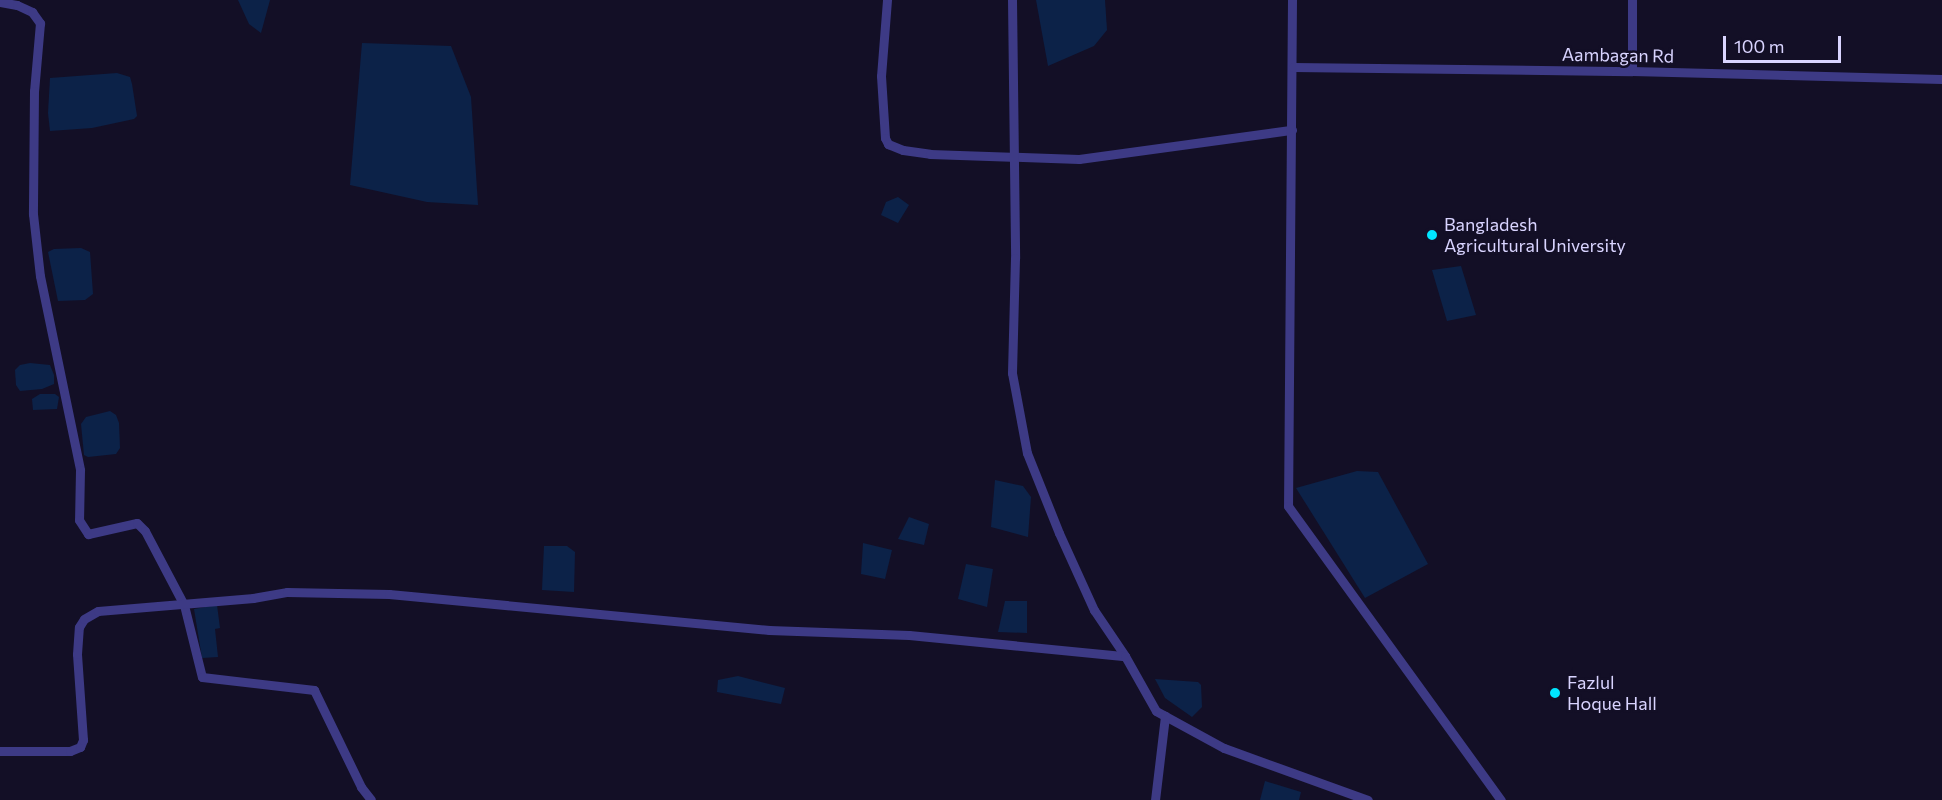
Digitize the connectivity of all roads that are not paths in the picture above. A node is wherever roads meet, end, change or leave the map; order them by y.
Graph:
1 (887, 0) edge
2 (1012, 0) edge
3 (1292, 0) edge
4 (1632, 0) edge
5 (0, 2) edge
6 (1293, 67) junction
7 (1632, 71) junction
8 (1942, 80) edge
9 (1292, 130) junction
10 (1014, 155) junction
11 (184, 605) junction
12 (1125, 656) junction
13 (1165, 716) junction
14 (0, 751) edge
15 (371, 800) edge
16 (1155, 800) edge
17 (1368, 800) edge
18 (1501, 800) edge

1 - 10 street
2 - 10 street
3 - 6 street
4 - 7 street
5 - 11 street
6 - 7 street, Aambagan Rd
6 - 9 street
7 - 8 street, Aambagan Rd
9 - 10 street
9 - 18 street
10 - 12 street
11 - 12 street
11 - 14 street
11 - 15 street
12 - 13 street
13 - 16 street
13 - 17 street

